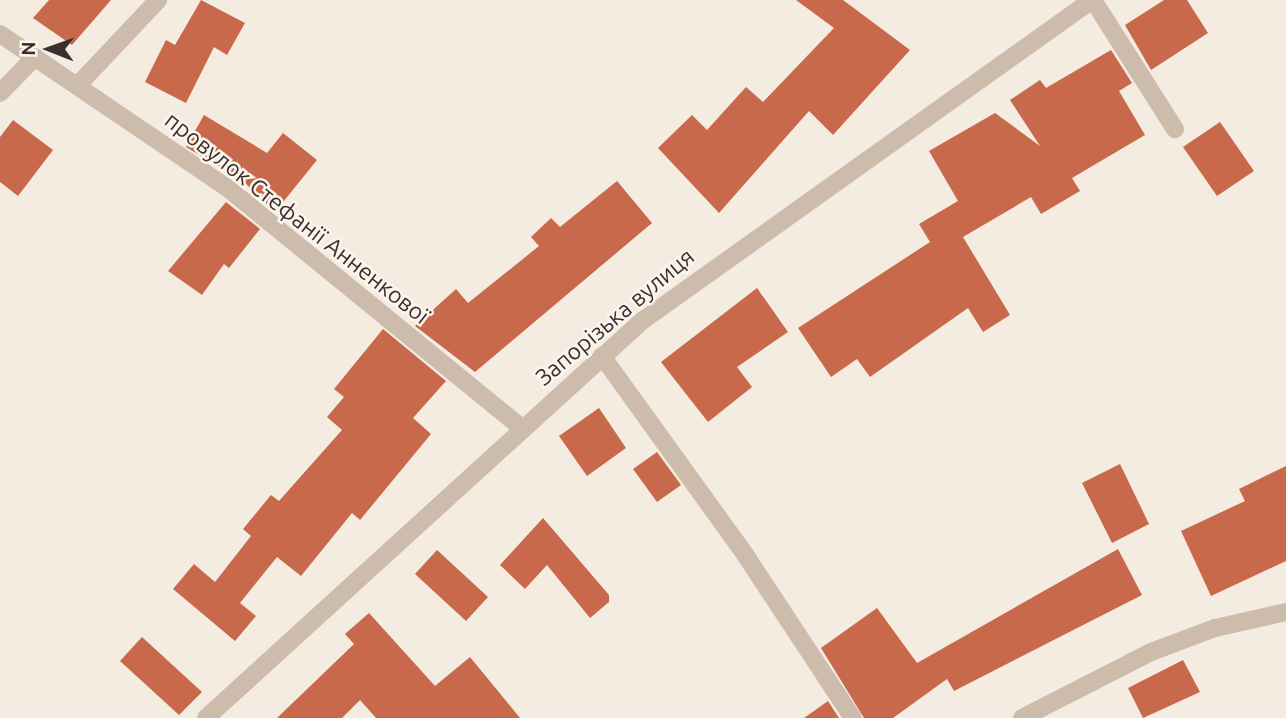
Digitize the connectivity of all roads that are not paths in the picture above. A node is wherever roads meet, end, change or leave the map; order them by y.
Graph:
1 (158, 0) edge
2 (1093, 0) edge
3 (0, 34) edge
4 (35, 57) junction
5 (78, 85) junction
6 (0, 93) edge
7 (1175, 129) dead end
8 (603, 356) junction
9 (522, 428) junction
10 (1286, 612) edge
11 (206, 718) edge
12 (853, 718) edge
13 (1022, 718) edge

1 - 5 street
2 - 7 street
2 - 8 street, Запорізька вулиця
3 - 4 street, провулок Стефанії Анненкової
4 - 5 street, провулок Стефанії Анненкової
4 - 6 street
5 - 9 street, провулок Стефанії Анненкової
8 - 9 street, Запорізька вулиця
8 - 12 street
9 - 11 street, Запорізька вулиця
10 - 13 street

